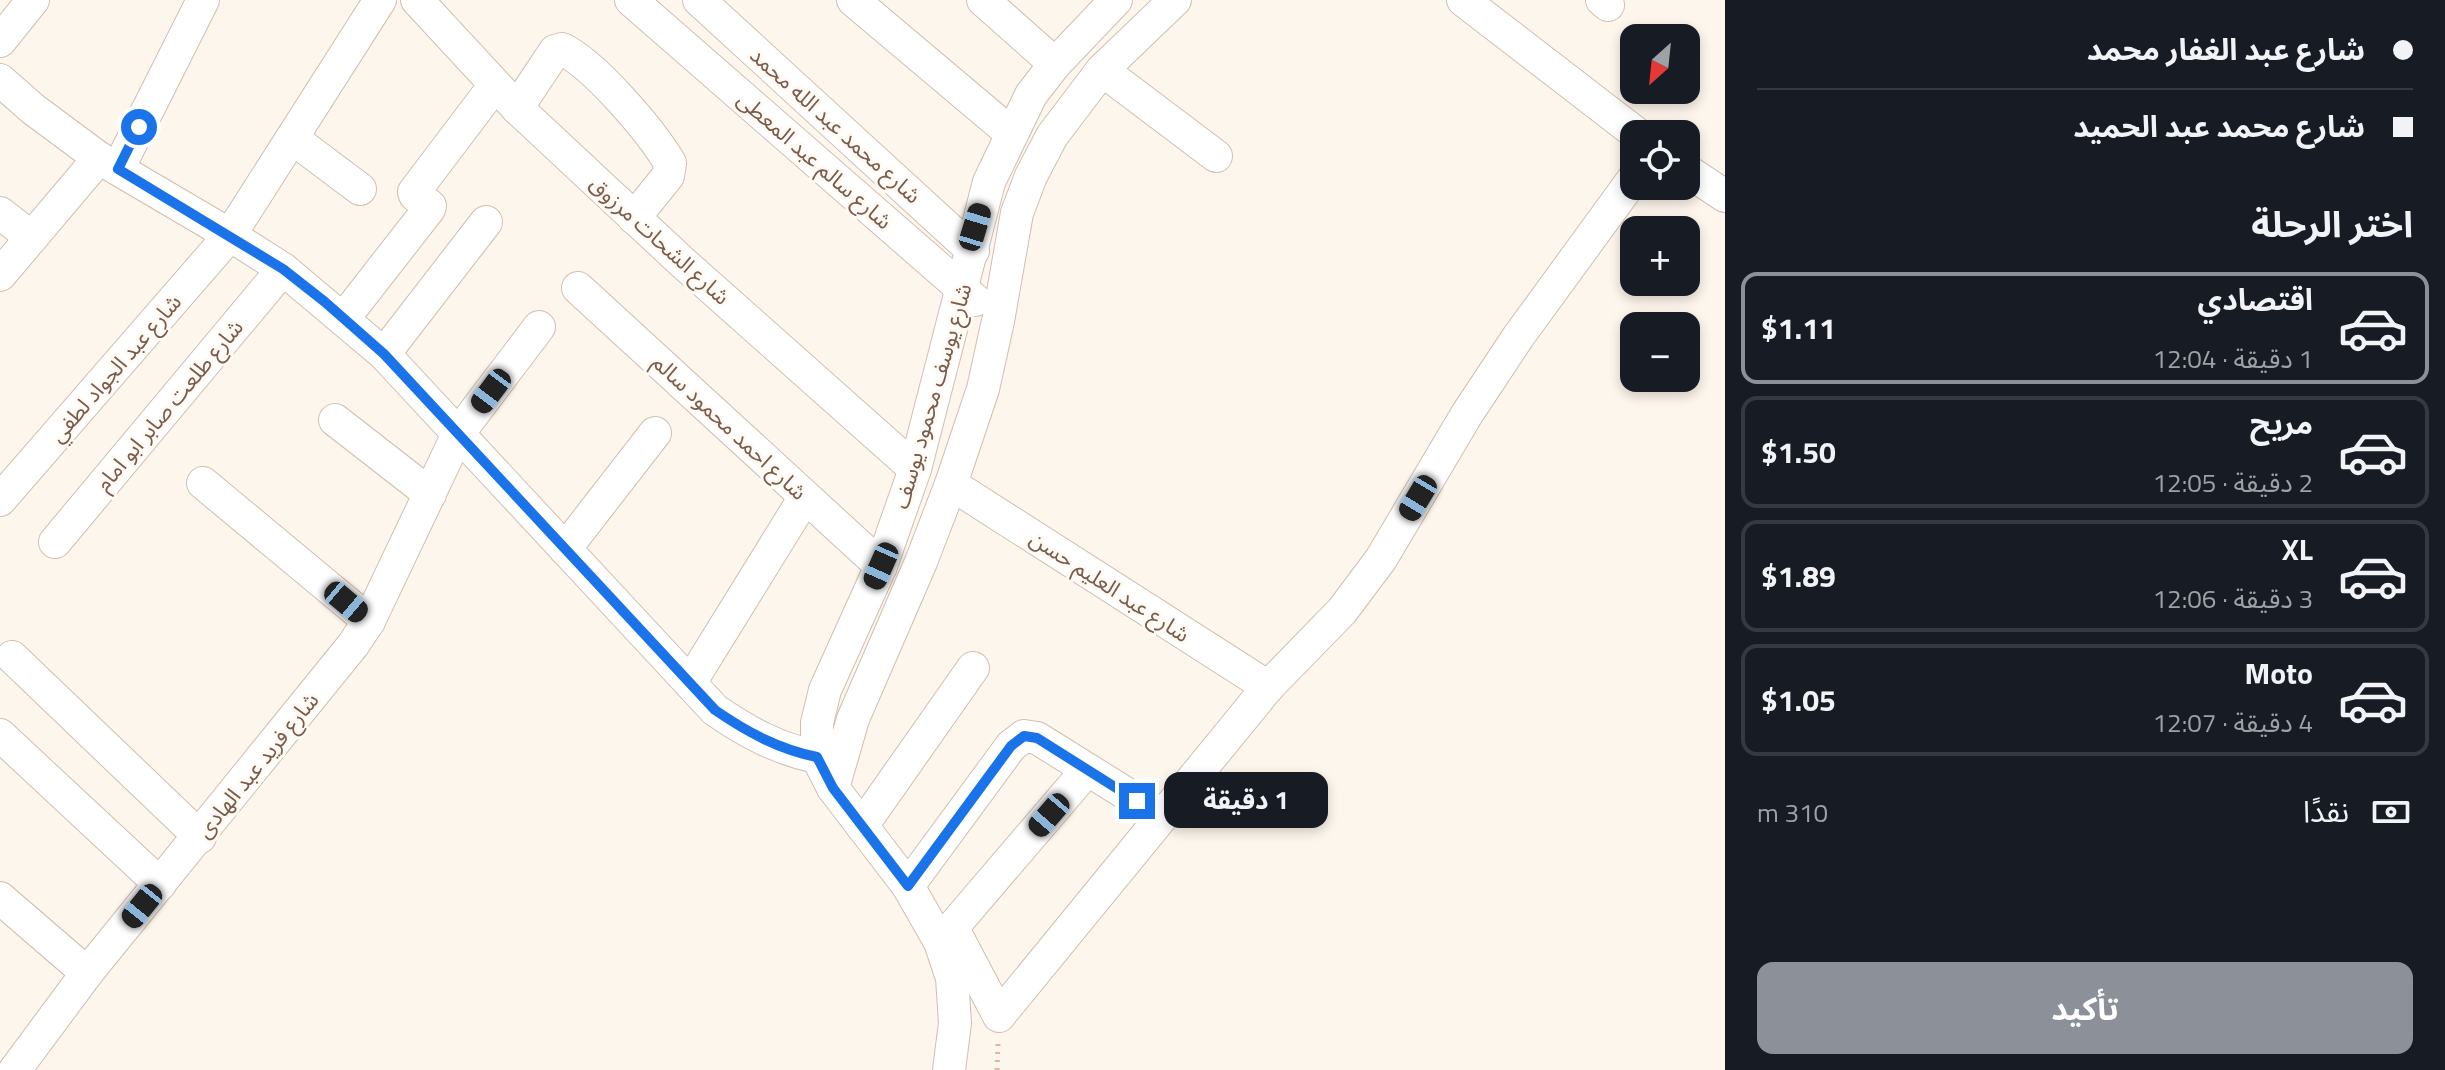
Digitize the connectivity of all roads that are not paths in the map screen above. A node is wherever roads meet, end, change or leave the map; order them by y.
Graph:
1 (33, 0) edge
2 (203, 0) edge
3 (380, 0) edge
4 (417, 0) edge
5 (631, 0) edge
6 (699, 0) edge
7 (853, 0) edge
8 (983, 0) edge
9 (1116, 0) edge
10 (1175, 0) edge
11 (1463, 0) edge
12 (0, 41) edge
13 (1055, 64) junction
14 (1102, 70) junction
15 (0, 80) edge
16 (495, 85) junction
17 (517, 108) junction
18 (1620, 121) edge
19 (1012, 134) junction
20 (292, 138) junction
21 (1216, 156) dead end
22 (108, 164) junction
23 (1700, 179) edge
24 (360, 189) dead end
25 (1725, 196) edge
26 (1620, 197) edge
27 (0, 213) edge
28 (634, 218) junction
29 (486, 222) dead end
30 (230, 235) junction
31 (31, 237) junction
32 (973, 251) junction
33 (283, 269) junction
34 (0, 275) edge
35 (578, 288) dead end
36 (962, 289) junction
37 (344, 318) junction
38 (998, 321) junction
39 (539, 327) dead end
40 (384, 354) junction
41 (335, 420) dead end
42 (655, 433) dead end
43 (458, 434) junction
44 (915, 469) junction
45 (203, 483) dead end
46 (951, 484) junction
47 (430, 494) junction
48 (805, 497) junction
49 (0, 500) edge
50 (55, 542) dead end
51 (565, 549) junction
52 (881, 566) junction
53 (369, 621) junction
54 (12, 657) dead end
55 (973, 668) dead end
56 (690, 683) junction
57 (1268, 687) junction
58 (0, 735) edge
59 (817, 757) junction
60 (1087, 770) junction
61 (833, 788) junction
62 (1162, 816) junction
63 (862, 826) junction
64 (200, 837) junction
65 (160, 884) junction
66 (908, 886) junction
67 (0, 898) edge
68 (946, 934) junction
69 (87, 973) junction
70 (15, 1070) edge
71 (949, 1070) edge

1 - 12 street
2 - 22 street
3 - 20 street, شارع عبد الجواد لطفي
4 - 16 street, شارع الشحات مرزوق
5 - 36 street, شارع سالم عبد المعطى
6 - 32 street, شارع محمد عبد الله محمد
7 - 19 street
8 - 13 street
9 - 13 street, شارع يوسف محمود يوسف
10 - 14 street
11 - 18 street
13 - 19 street, شارع يوسف محمود يوسف
14 - 21 street
14 - 38 street
15 - 22 street
16 - 17 street, شارع الشحات مرزوق
16 - 37 street
17 - 28 street, شارع الشحات مرزوق
17 - 28 street
19 - 32 street, شارع يوسف محمود يوسف
20 - 24 street
20 - 30 street, شارع عبد الجواد لطفي
22 - 30 street
22 - 31 street
23 - 25 street
26 - 57 street
27 - 31 street
28 - 44 street, شارع الشحات مرزوق
29 - 40 street
30 - 33 street
30 - 49 street, شارع عبد الجواد لطفي
31 - 34 street
32 - 36 street, شارع يوسف محمود يوسف
33 - 37 street
33 - 50 street, شارع طلعت صابر ابو امام
35 - 48 street, شارع احمد محمود سالم
36 - 38 street, شارع سالم عبد المعطى
36 - 44 street, شارع يوسف محمود يوسف
37 - 40 street
38 - 46 street
39 - 43 street, شارع فريد عبد الهادى
40 - 43 street
41 - 47 street
42 - 51 street
43 - 47 street, شارع فريد عبد الهادى
43 - 51 street
44 - 52 street, شارع يوسف محمود يوسف
45 - 53 street
46 - 57 street, شارع عبد العليم حسن
46 - 61 street
47 - 53 street, شارع فريد عبد الهادى
48 - 52 street, شارع احمد محمود سالم
48 - 56 street
51 - 56 street
52 - 59 street, شارع يوسف محمود يوسف
53 - 64 street, شارع فريد عبد الهادى
54 - 64 street
55 - 63 street
56 - 59 street
57 - 62 street
58 - 65 street
59 - 61 street, شارع يوسف محمود يوسف
60 - 62 street
60 - 66 street
60 - 68 street
61 - 63 street, شارع يوسف محمود يوسف
62 - 68 street
63 - 66 street, شارع يوسف محمود يوسف
64 - 65 street, شارع فريد عبد الهادى
65 - 69 street, شارع فريد عبد الهادى
66 - 68 street, شارع يوسف محمود يوسف
67 - 69 street
68 - 71 street, شارع يوسف محمود يوسف
69 - 70 street, شارع فريد عبد الهادى

